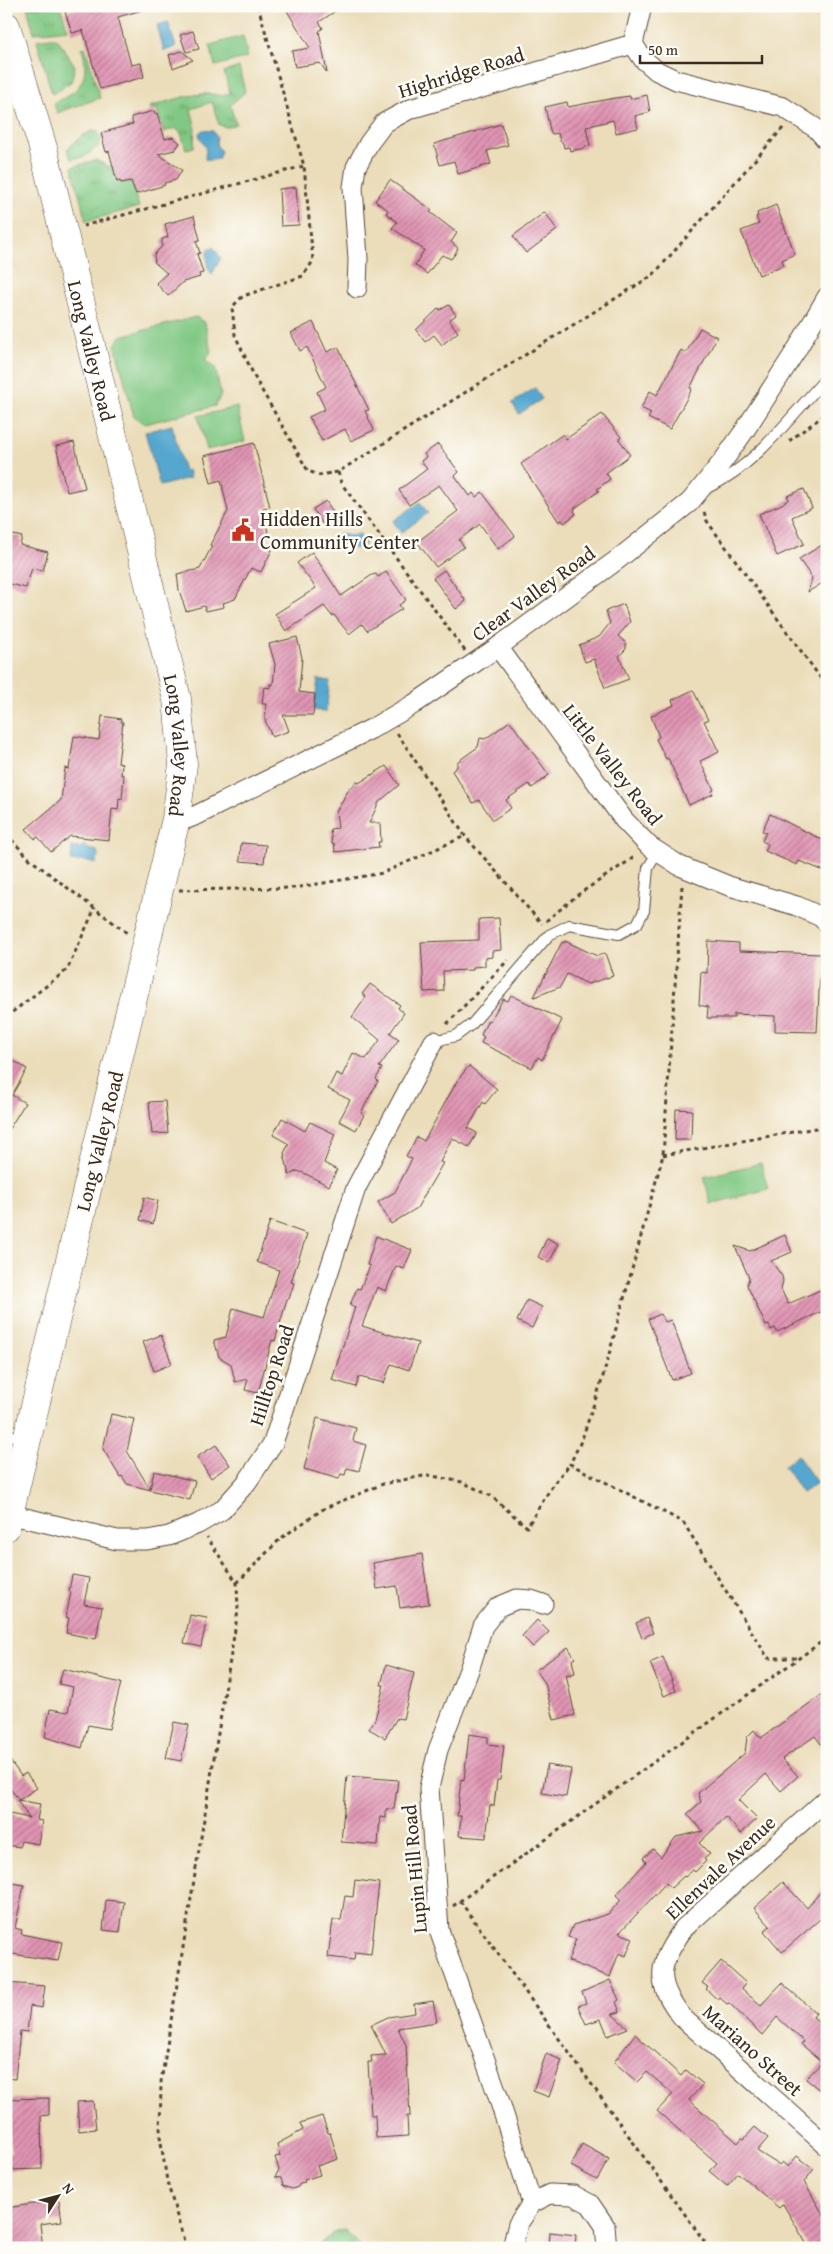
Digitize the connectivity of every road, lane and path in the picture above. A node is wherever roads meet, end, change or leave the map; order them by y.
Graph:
1 (258, 6) edge
2 (642, 6) edge
3 (6, 26) edge
4 (633, 44) junction
5 (796, 114) junction
6 (827, 141) edge
7 (304, 166) junction
8 (80, 227) dead end
9 (358, 288) dead end
10 (827, 297) edge
11 (827, 377) edge
12 (338, 472) junction
13 (700, 498) junction
14 (498, 647) junction
15 (475, 663) junction
16 (827, 687) edge
17 (395, 730) dead end
18 (176, 819) junction
19 (6, 834) edge
20 (465, 836) junction
21 (634, 849) dead end
22 (654, 858) junction
23 (682, 882) dead end
24 (159, 888) junction
25 (95, 908) junction
26 (827, 923) edge
27 (542, 924) dead end
28 (133, 926) dead end
29 (6, 1017) edge
30 (434, 1041) joint
31 (827, 1126) edge
32 (663, 1155) junction
33 (16, 1436) edge
34 (570, 1464) junction
35 (8, 1520) edge
36 (198, 1524) junction
37 (237, 1582) junction
38 (543, 1604) dead end
39 (827, 1638) edge
40 (800, 1658) junction
41 (827, 1800) edge
42 (460, 1901) junction
43 (438, 1916) junction
44 (661, 1978) joint
45 (827, 2146) edge
46 (532, 2203) junction
47 (186, 2248) edge
48 (512, 2248) edge
49 (607, 2248) edge
50 (708, 2248) edge

1 - 7 path
2 - 4 street
3 - 18 street, Long Valley Road
4 - 5 street
4 - 9 street, Highridge Road
5 - 6 street
5 - 12 path
7 - 8 path
7 - 12 path
10 - 13 street, Clear Valley Road
11 - 13 lane
12 - 15 path
13 - 14 street, Clear Valley Road
13 - 16 path
14 - 15 street, Clear Valley Road
14 - 22 street, Little Valley Road
15 - 18 street, Clear Valley Road
17 - 20 path
18 - 24 street, Long Valley Road
19 - 25 path
20 - 24 path
20 - 27 path
21 - 22 path
22 - 26 street, Little Valley Road
22 - 30 lane
23 - 32 path
24 - 33 street, Long Valley Road
25 - 28 path
25 - 29 path
30 - 36 street, Hilltop Road
31 - 32 path
32 - 34 path
33 - 35 street, Long Valley Road
34 - 37 path
34 - 40 path
35 - 36 street, Hilltop Road
36 - 37 path
37 - 47 path
38 - 43 street, Lupin Hill Road
39 - 40 path
40 - 42 path
41 - 44 street, Ellenvale Avenue
42 - 43 path
42 - 50 path
43 - 46 street, Lupin Hill Road
44 - 45 street, Mariano Street
46 - 48 street
46 - 49 street

